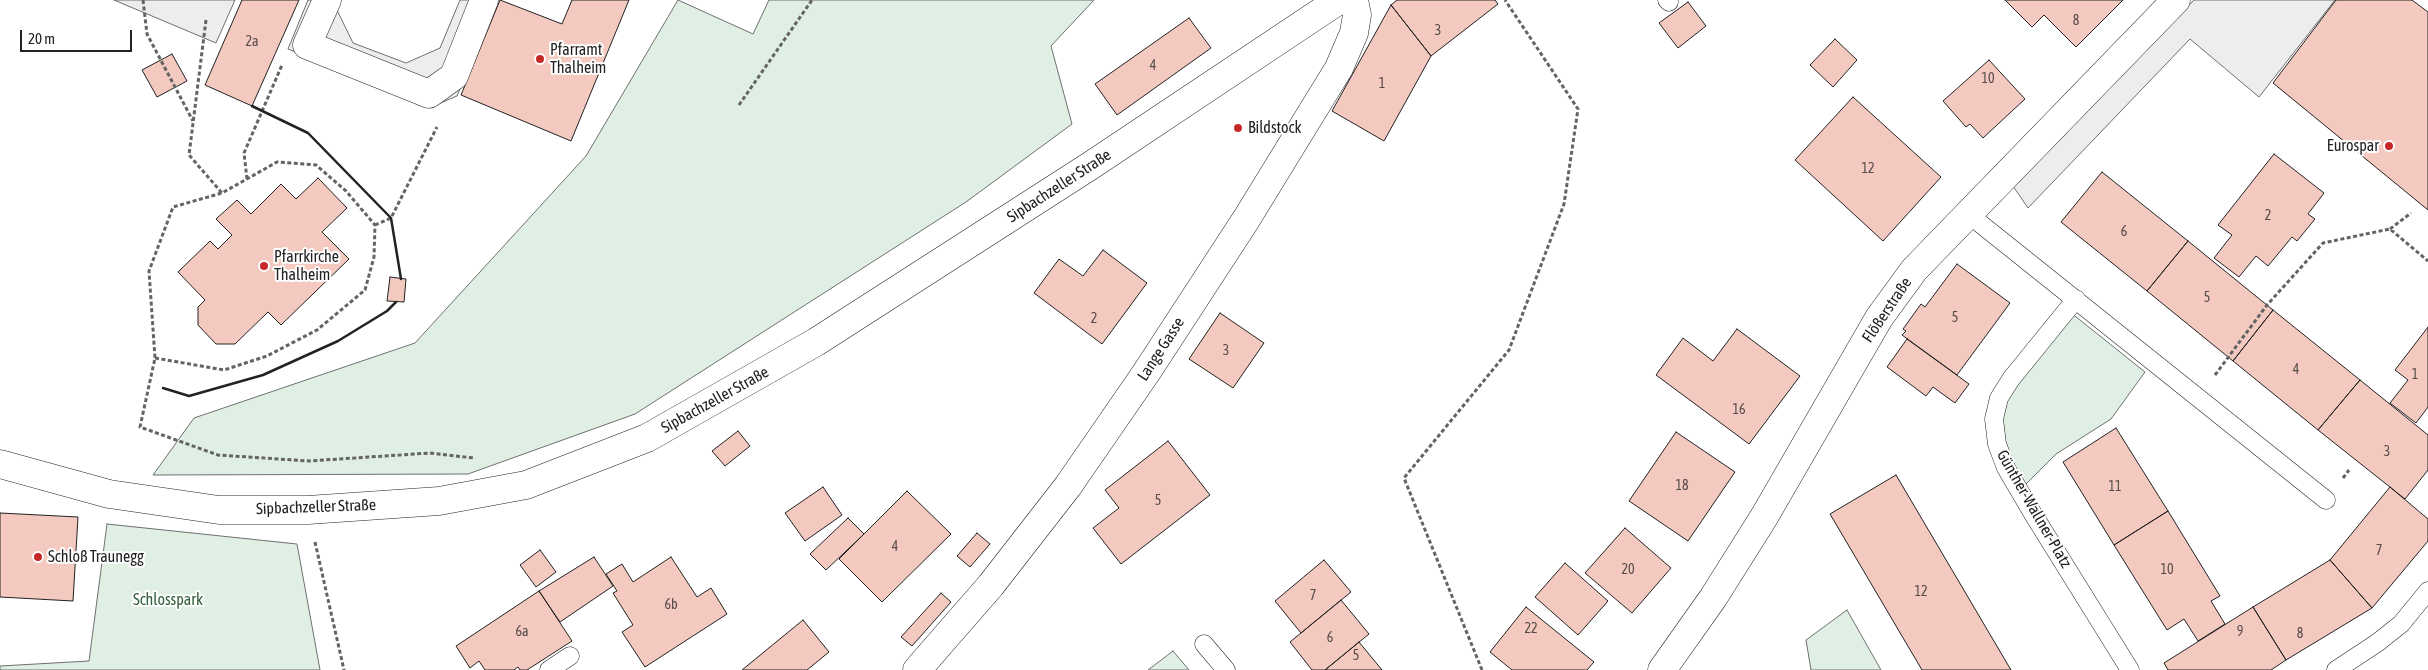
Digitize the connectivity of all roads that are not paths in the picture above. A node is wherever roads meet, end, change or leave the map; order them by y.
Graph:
1 (327, 0) edge
2 (484, 0) edge
3 (1339, 0) edge
4 (1354, 0) edge
5 (2176, 0) edge
6 (1967, 213) junction
7 (2076, 299) junction
8 (0, 464) edge
9 (2326, 500) dead end
10 (2428, 591) edge
11 (1204, 644) dead end
12 (570, 656) dead end
13 (549, 670) edge
14 (917, 670) edge
15 (1226, 670) edge
16 (1662, 670) edge
17 (2130, 670) edge
18 (2336, 670) edge

1 - 2 street
3 - 8 street, Sipbachzeller Straße
4 - 14 street, Lange Gasse
5 - 6 street, Flößerstraße
6 - 7 lane
6 - 16 street, Flößerstraße
7 - 9 lane
7 - 17 lane, Günther-Wallner-Platz
10 - 18 lane
11 - 15 lane
12 - 13 lane

